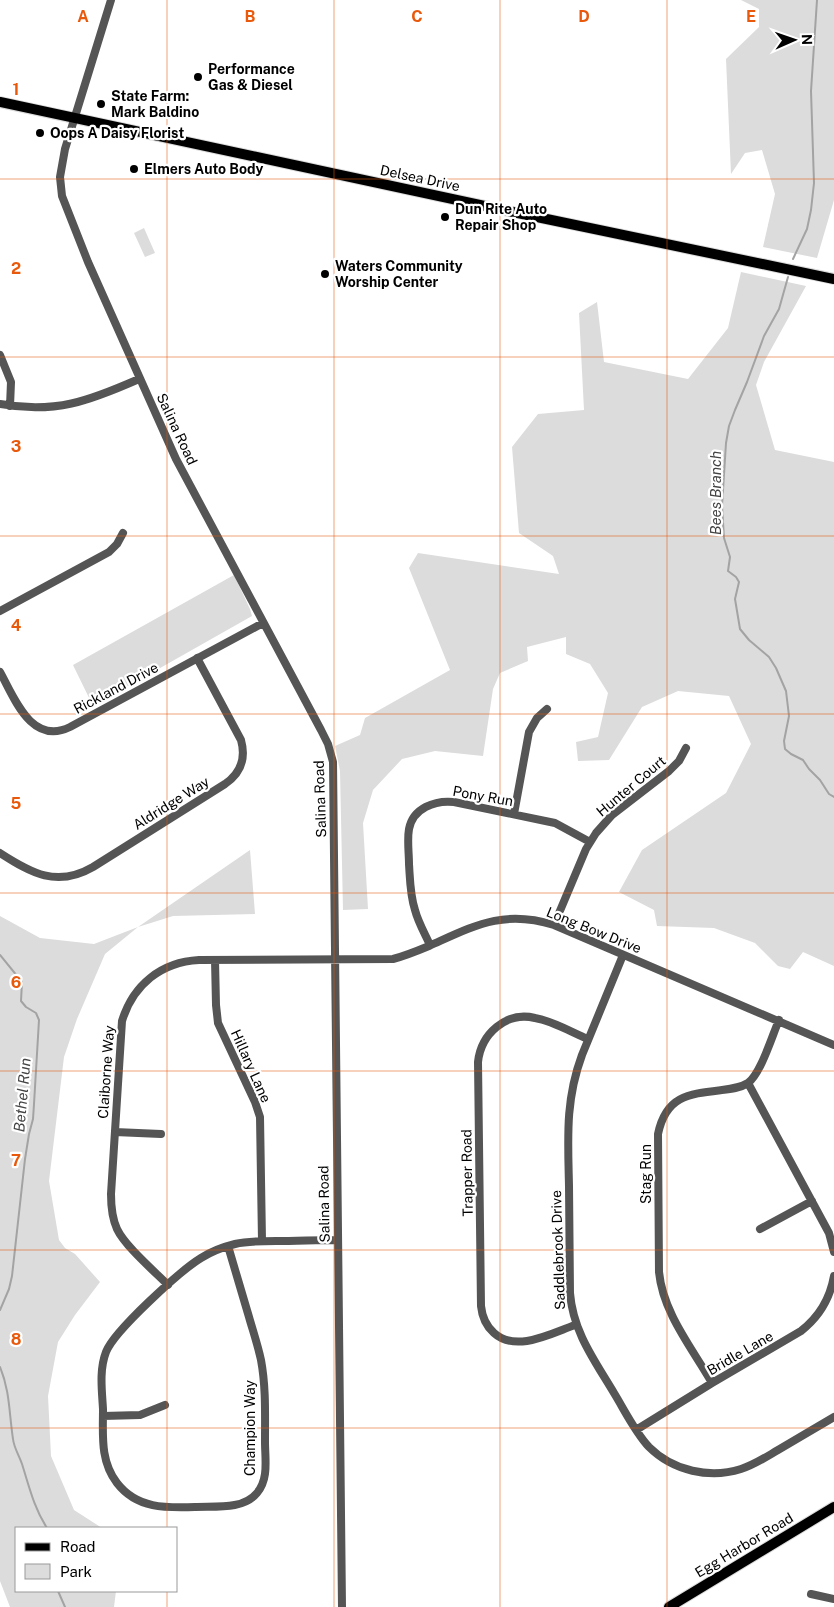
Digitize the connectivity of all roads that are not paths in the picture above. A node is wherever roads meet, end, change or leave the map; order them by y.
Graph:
1 (111, 0) edge
2 (0, 102) edge
3 (74, 117) junction
4 (834, 279) edge
5 (0, 355) edge
6 (139, 379) junction
7 (0, 404) edge
8 (10, 406) junction
9 (123, 533) dead end
10 (0, 611) edge
11 (263, 623) junction
12 (197, 658) junction
13 (0, 672) edge
14 (547, 709) dead end
15 (686, 748) dead end
16 (514, 814) junction
17 (590, 842) junction
18 (0, 853) edge
19 (554, 925) junction
20 (430, 945) junction
21 (623, 955) junction
22 (335, 959) junction
23 (215, 960) junction
24 (779, 1020) junction
25 (588, 1039) junction
26 (834, 1045) edge
27 (748, 1083) junction
28 (115, 1132) junction
29 (161, 1134) dead end
30 (812, 1200) junction
31 (760, 1229) dead end
32 (337, 1240) junction
33 (262, 1241) junction
34 (228, 1246) junction
35 (834, 1252) edge
36 (834, 1276) edge
37 (168, 1284) junction
38 (576, 1325) junction
39 (712, 1383) junction
40 (165, 1405) dead end
41 (103, 1416) junction
42 (834, 1417) edge
43 (636, 1430) junction
44 (834, 1507) edge
45 (811, 1594) dead end
46 (834, 1599) edge
47 (342, 1607) edge
48 (669, 1607) edge

1 - 3 street, Salina Road
2 - 3 main road, Delsea Drive
3 - 4 main road, Delsea Drive
3 - 6 street, Salina Road
5 - 8 street
6 - 8 street
6 - 11 street, Salina Road
7 - 8 street
9 - 10 street
11 - 12 street, Rickland Drive
11 - 22 street, Salina Road
12 - 13 street, Rickland Drive
12 - 18 street, Aldridge Way
14 - 16 street
15 - 17 street, Hunter Court
16 - 17 street, Pony Run
16 - 20 street, Pony Run
17 - 19 street, Hunter Court
19 - 20 street, Long Bow Drive
19 - 21 street, Long Bow Drive
20 - 22 street, Long Bow Drive
21 - 24 street, Long Bow Drive
21 - 25 street, Saddlebrook Drive
22 - 23 street, Claiborne Way
22 - 32 street, Salina Road
23 - 28 street, Claiborne Way
23 - 33 street, Hillary Lane
24 - 26 street, Long Bow Drive
24 - 27 street
25 - 38 street, Saddlebrook Drive
25 - 38 street, Trapper Road
27 - 30 street
27 - 39 street, Stag Run
28 - 29 street
28 - 37 street, Claiborne Way
30 - 31 street
30 - 35 street
32 - 33 street, Champion Way
32 - 47 street, Salina Road
33 - 34 street, Champion Way
34 - 37 street, Champion Way
34 - 41 street, Champion Way
36 - 39 street, Bridle Lane
37 - 41 street, Champion Way
38 - 43 street, Saddlebrook Drive
39 - 43 street, Bridle Lane
40 - 41 street
42 - 43 street, Saddlebrook Drive
44 - 48 main road, Egg Harbor Road
45 - 46 street

